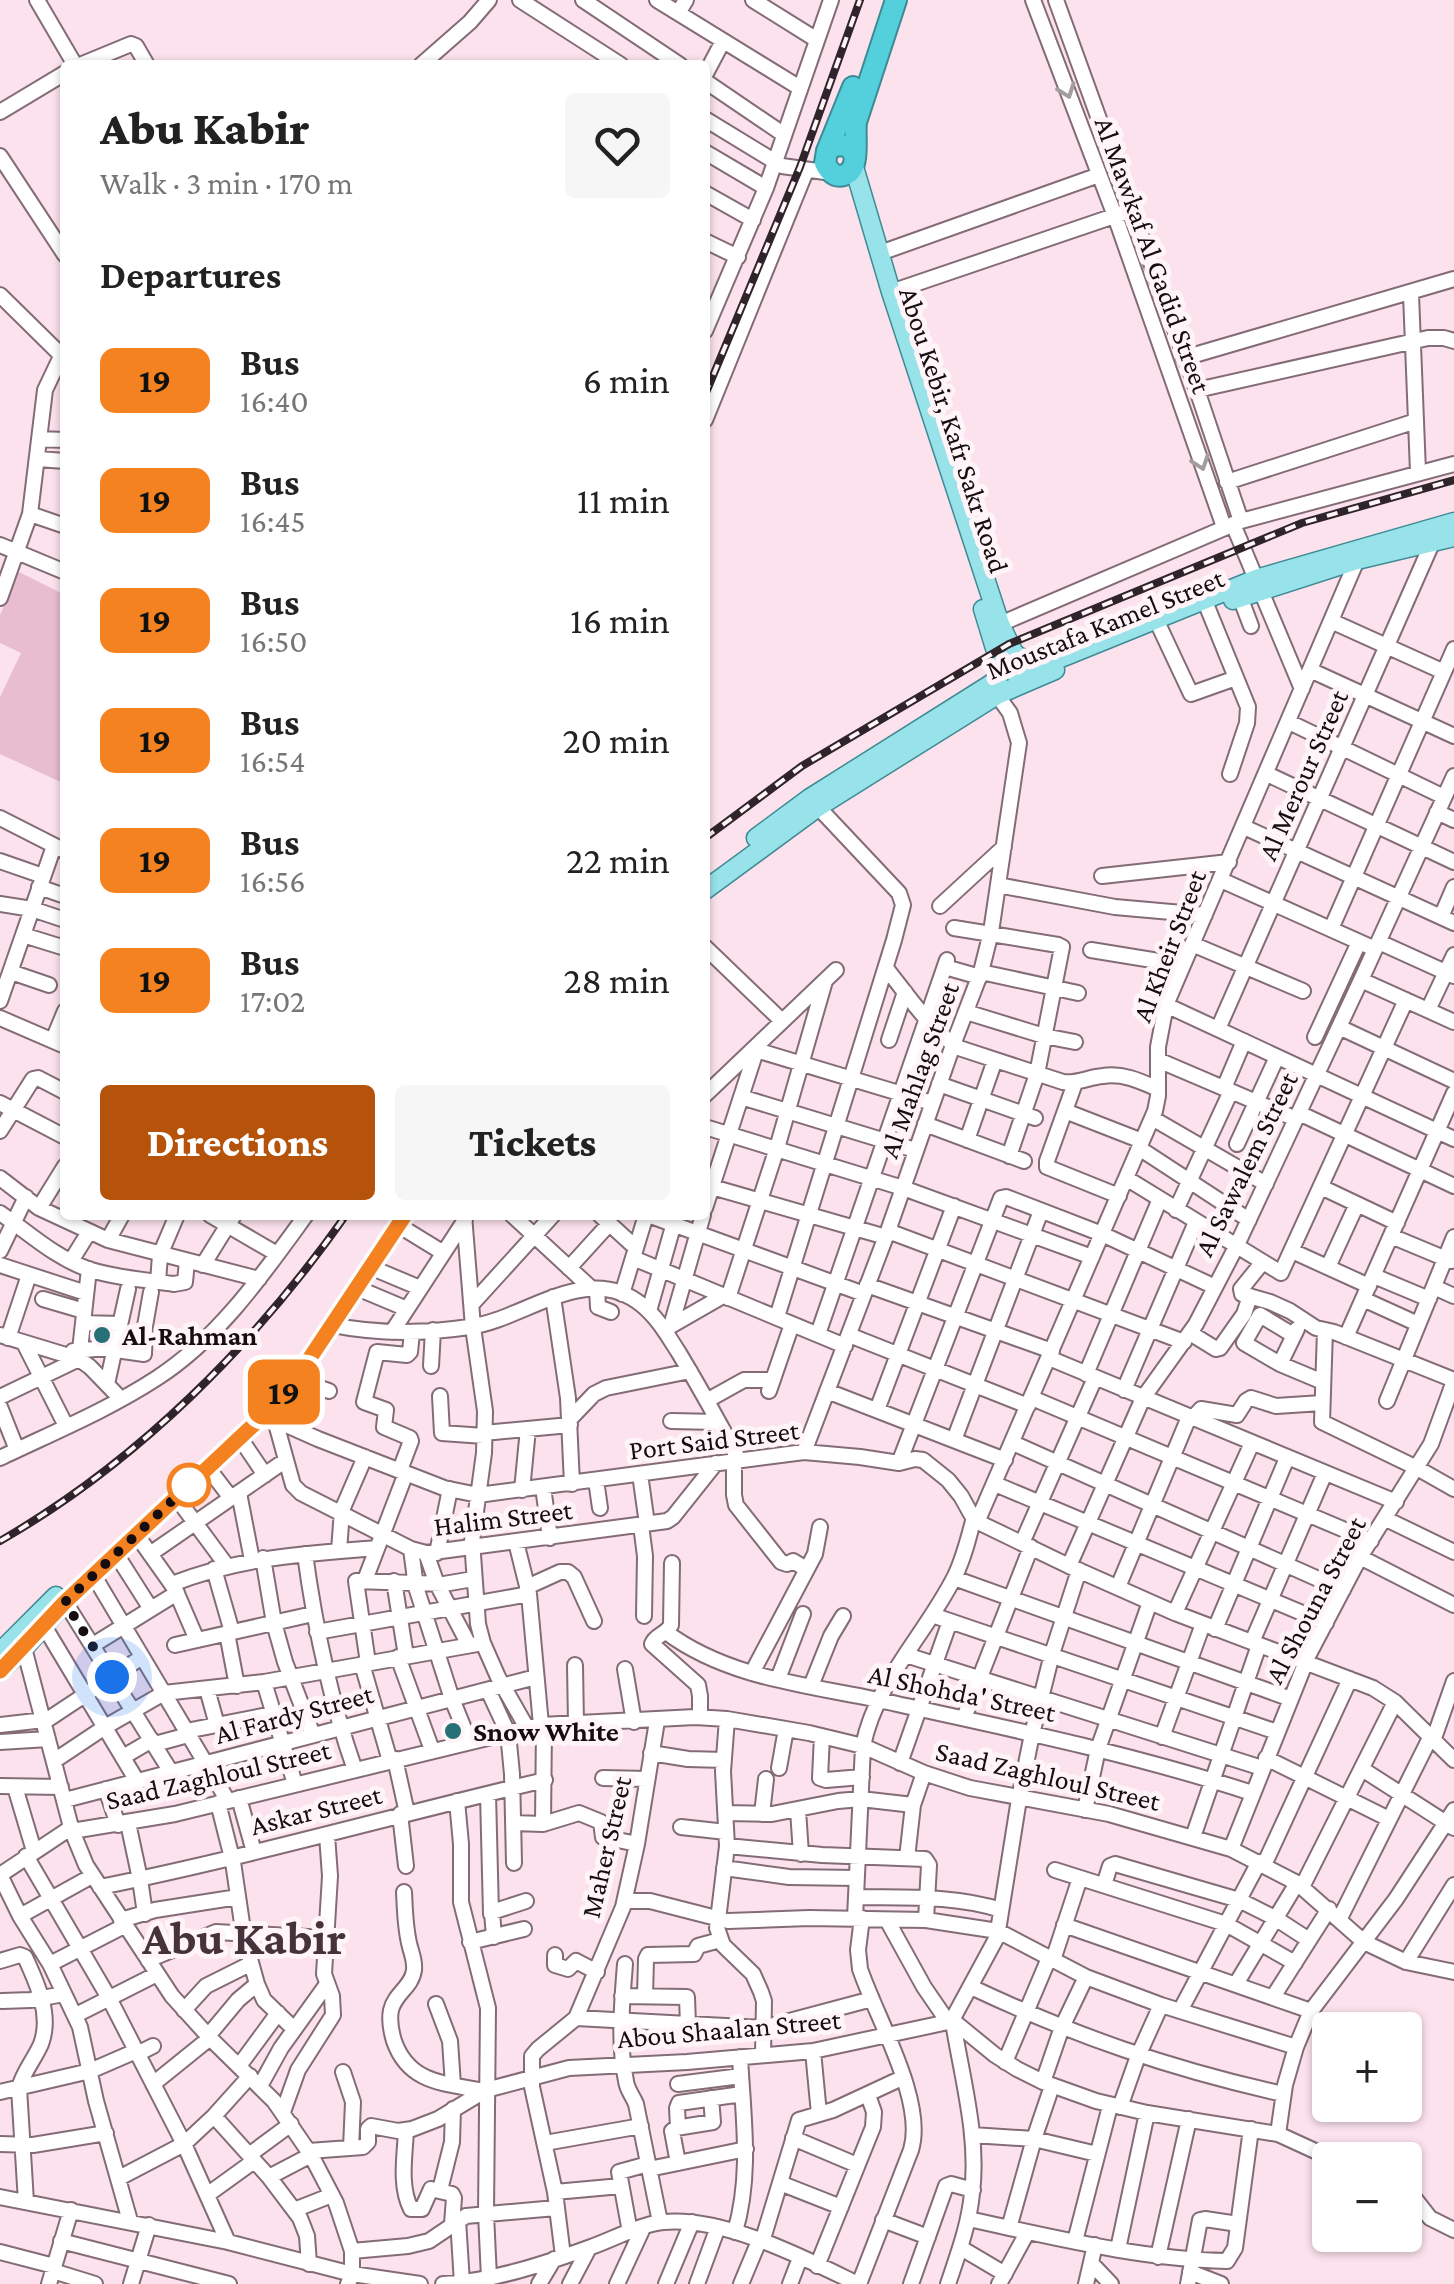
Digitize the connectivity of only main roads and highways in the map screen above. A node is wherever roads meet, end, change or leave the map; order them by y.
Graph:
1 (882, 0) edge
2 (896, 0) edge
3 (840, 163) junction
4 (1454, 522) edge
5 (1454, 536) edge
6 (1258, 585) junction
7 (1003, 665) junction
8 (1039, 671) junction
9 (710, 872) edge
10 (710, 886) edge
11 (398, 1220) edge
12 (398, 1220) edge
13 (0, 1652) edge
14 (0, 1671) edge

1 - 3 highway
2 - 3 highway, Abou Kebir, Kafr Sakr Road
3 - 7 main road, Abou Kebir, Kafr Sakr Road
3 - 8 main road, Abou Kebir, Kafr Sakr Road
4 - 6 main road, Moustafa Kamel Street
5 - 6 main road, Moustafa Kamel Street
6 - 8 main road, Moustafa Kamel Street
6 - 8 main road, Moustafa Kamel Street
7 - 8 main road
7 - 9 main road, Moustafa Kamel Street
8 - 10 main road, Moustafa Kamel Street
11 - 14 main road
12 - 13 main road

